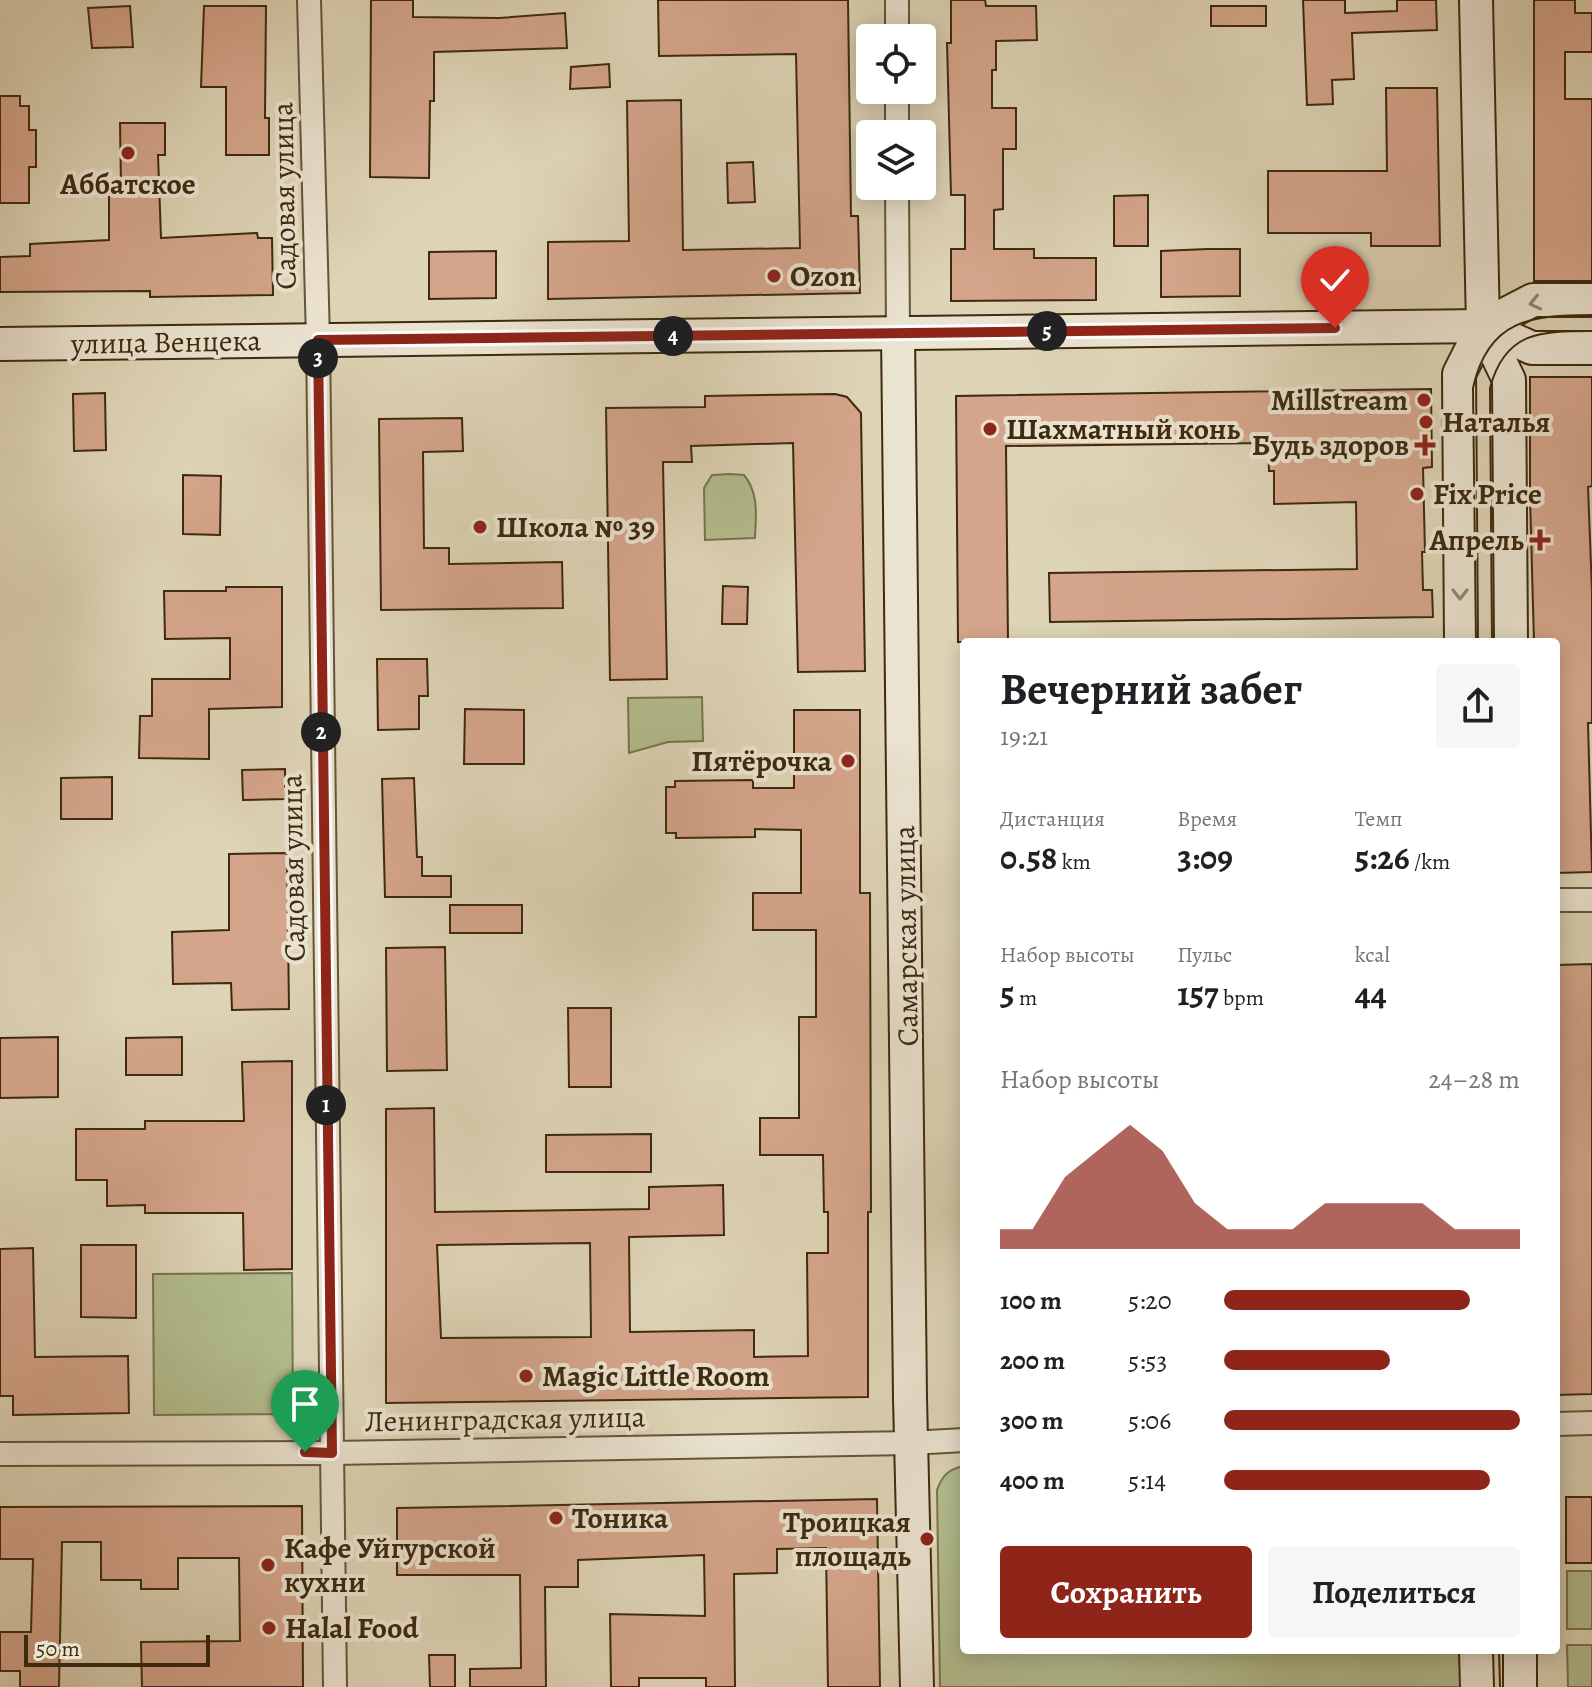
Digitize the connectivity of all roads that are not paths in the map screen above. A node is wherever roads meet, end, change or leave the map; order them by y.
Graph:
1 (309, 0) edge
2 (897, 0) edge
3 (1476, 0) edge
4 (897, 24) edge
5 (897, 200) edge
6 (1592, 300) edge
7 (1483, 326) junction
8 (898, 333) junction
9 (318, 340) junction
10 (0, 344) edge
11 (1592, 348) edge
12 (1461, 638) edge
13 (1511, 638) edge
14 (1560, 900) edge
15 (1592, 900) edge
16 (1592, 1423) edge
17 (1560, 1424) edge
18 (960, 1440) edge
19 (911, 1443) junction
20 (332, 1453) junction
21 (0, 1454) edge
22 (1476, 1654) edge
23 (1520, 1654) edge
24 (335, 1687) edge
25 (917, 1687) edge
26 (1477, 1687) edge
27 (1520, 1687) edge

1 - 9 street, Садовая улица
2 - 4 street
3 - 7 main road
5 - 8 street, Самарская улица
6 -> 7 main road, улица Венцека
7 - 8 main road, улица Венцека
7 - 11 main road, улица Венцека
7 -> 12 main road
7 - 13 main road
8 - 9 main road, улица Венцека
8 - 19 main road, Самарская улица
9 - 10 main road, улица Венцека
9 - 20 street, Садовая улица
14 - 15 street
16 - 17 street
18 - 19 street, Ленинградская улица
19 - 20 street, Ленинградская улица
19 - 25 main road, Самарская улица
20 - 21 street, Ленинградская улица
20 - 24 street, Садовая улица
22 - 26 main road
23 - 27 main road

